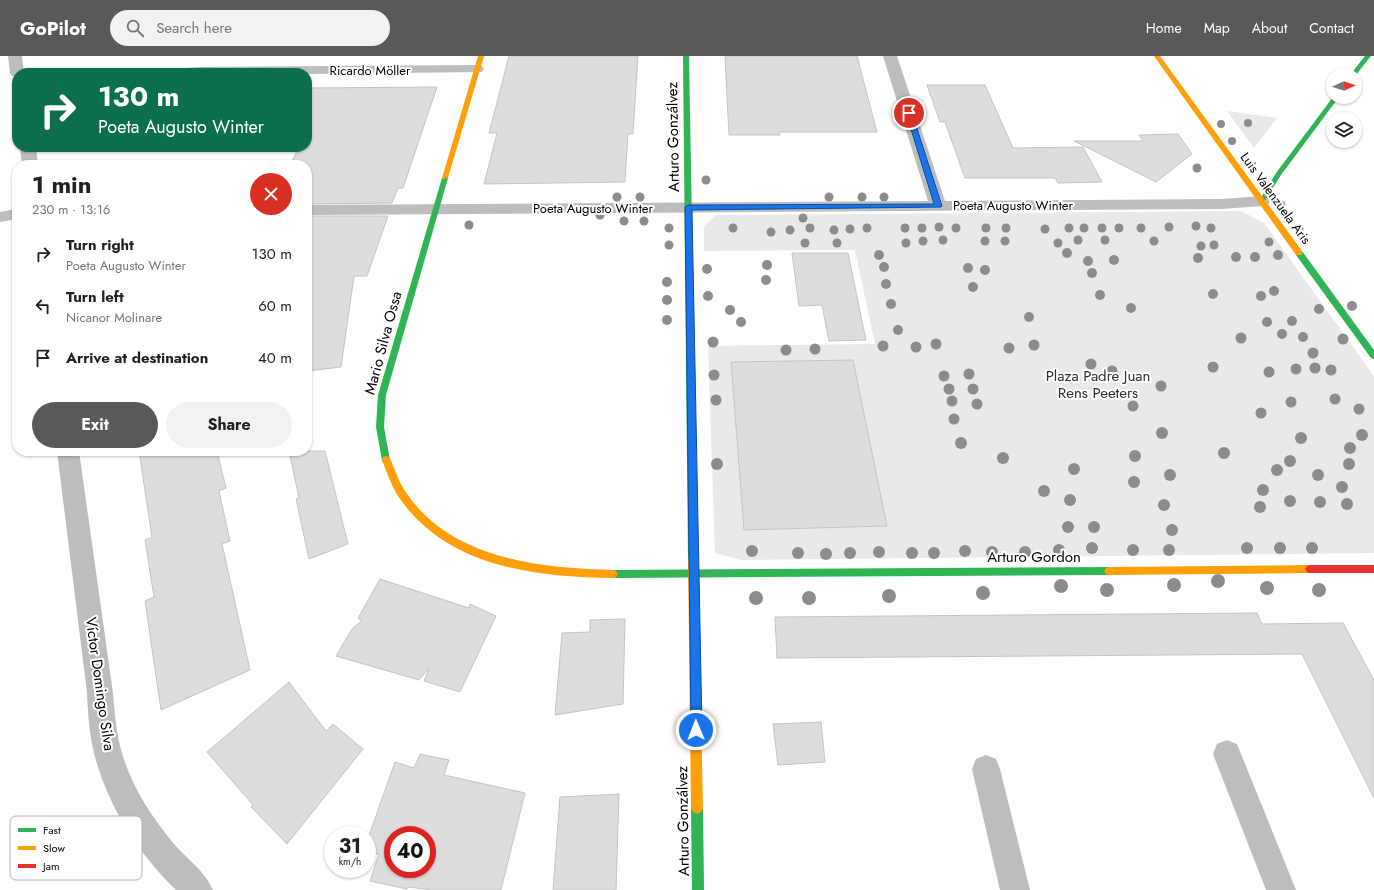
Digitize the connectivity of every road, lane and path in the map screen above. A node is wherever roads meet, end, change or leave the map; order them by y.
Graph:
1 (15, 56) edge
2 (686, 56) edge
3 (890, 56) edge
4 (1157, 56) edge
5 (1368, 56) edge
6 (479, 63) edge
7 (16, 68) edge
8 (305, 68) edge
9 (1359, 68) edge
10 (1331, 104) edge
11 (1262, 201) junction
12 (938, 206) junction
13 (688, 207) junction
14 (436, 209) junction
15 (312, 210) edge
16 (12, 215) edge
17 (0, 217) edge
18 (1374, 356) edge
19 (69, 456) edge
20 (1374, 569) edge
21 (694, 573) junction
22 (1226, 754) dead end
23 (986, 769) dead end
24 (136, 816) edge
25 (142, 826) edge
26 (198, 890) edge
27 (698, 890) edge
28 (1015, 890) edge
29 (1281, 890) edge

1 - 7 street
2 - 13 street, Arturo Gonzálvez
3 - 12 street
4 - 11 street, Luis Valenzuela Aris
5 - 9 street
6 - 8 street, Ricardo Möller
6 - 14 street, Mario Silva Ossa
10 - 11 street
11 - 12 street, Poeta Augusto Winter
11 - 18 street, Luis Valenzuela Aris
12 - 13 street, Poeta Augusto Winter
13 - 14 street, Poeta Augusto Winter
13 - 21 street, Arturo Gonzálvez
14 - 15 street, Poeta Augusto Winter
14 - 21 street, Mario Silva Ossa
16 - 17 street
19 - 24 street, Víctor Domingo Silva
20 - 21 street, Arturo Gordon
21 - 27 street, Arturo Gonzálvez
22 - 29 street
23 - 28 street
25 - 26 street, Víctor Domingo Silva

